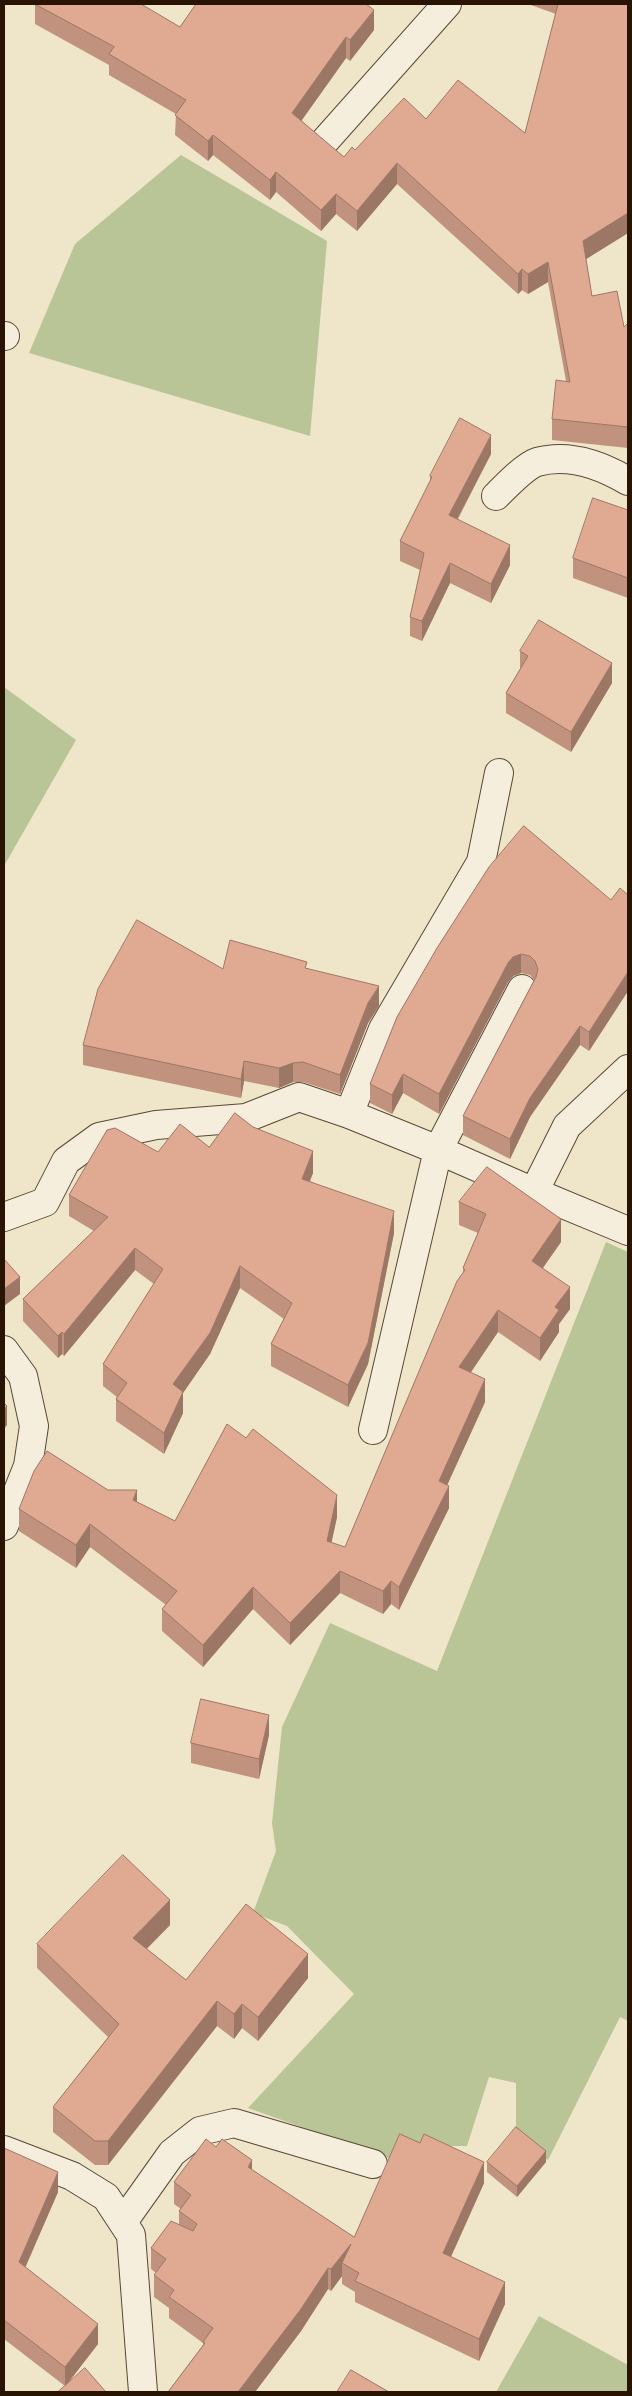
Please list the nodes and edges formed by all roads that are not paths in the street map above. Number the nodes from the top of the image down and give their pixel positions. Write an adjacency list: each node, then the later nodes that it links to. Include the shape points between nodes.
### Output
1 (447, 4): 2 (street)
2 (324, 142)
3 (628, 482): 4 (street, via 608,469 569,458 536,462)
4 (496, 496)
5 (499, 773): 8 (street, via 481,862 383,1029)
6 (522, 989): 9 (street)
7 (628, 1069): 10 (street, via 567,1126)
8 (349, 1114): 9 (street); 11 (street, via 299,1097 246,1118 156,1125 99,1137 66,1161 45,1202)
9 (438, 1150): 10 (street); 14 (street)
10 (534, 1192): 12 (street)
11 (4, 1217)
12 (628, 1231)
13 (4, 1350): 15 (street, via 23,1376 34,1426 28,1466)
14 (373, 1430)
15 (4, 1526)
16 (4, 2150): 18 (street, via 72,2176 106,2197)
17 (373, 2164): 18 (street, via 234,2123 200,2131 172,2153)
18 (122, 2222): 19 (street, via 131,2235)
19 (143, 2392)

